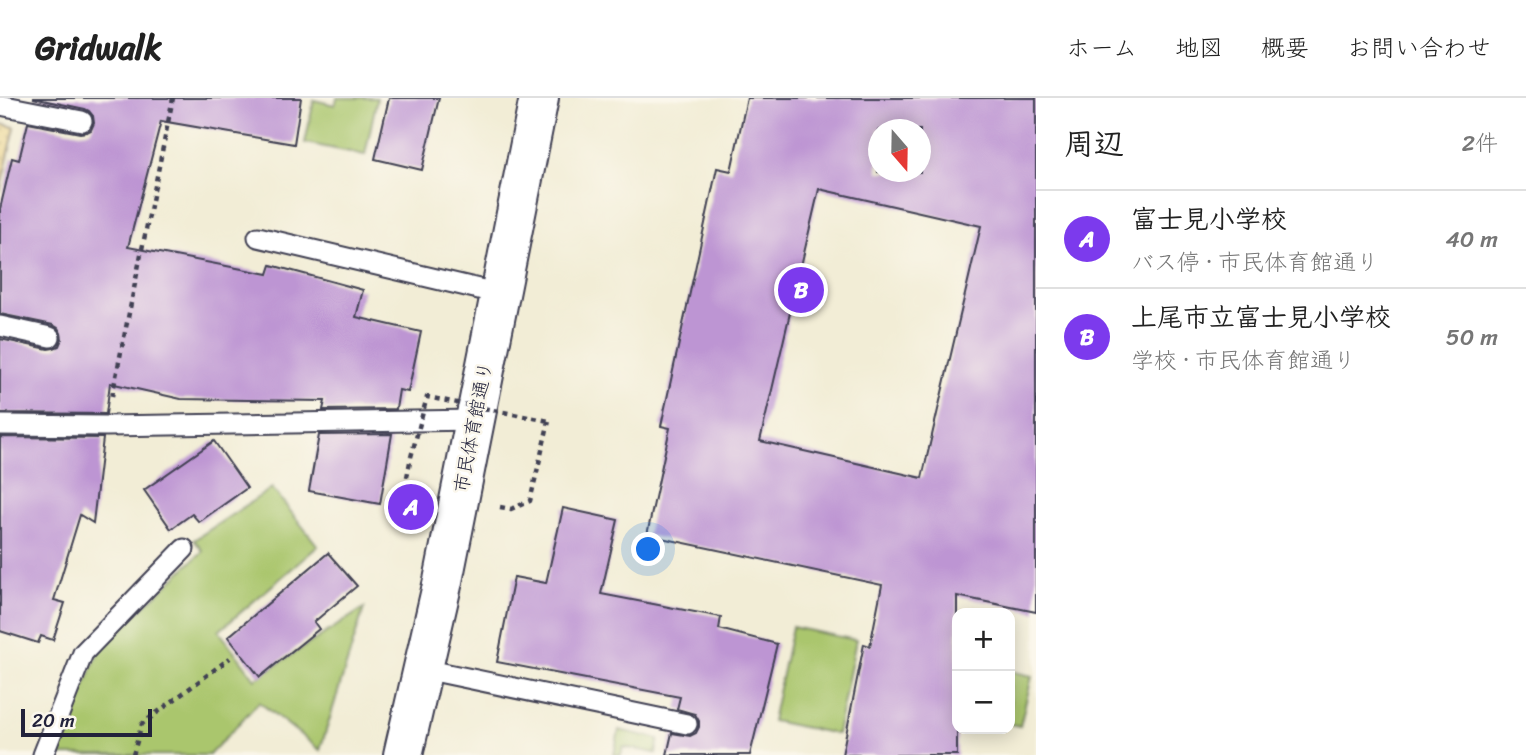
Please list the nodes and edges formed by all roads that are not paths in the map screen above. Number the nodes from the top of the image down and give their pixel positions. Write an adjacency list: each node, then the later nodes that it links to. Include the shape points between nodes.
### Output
1 (539, 98): 5 (street, 市民体育館通り)
2 (0, 104): 3 (lane)
3 (82, 121)
4 (258, 237): 5 (lane)
5 (500, 294): 8 (street, 市民体育館通り)
6 (0, 326): 7 (lane)
7 (50, 337)
8 (475, 420): 9 (lane); 11 (street, 市民体育館通り)
9 (0, 425)
10 (184, 550): 13 (lane, via 83,653)
11 (424, 669): 12 (lane); 14 (street, 市民体育館通り)
12 (687, 724)
13 (43, 755)
14 (403, 755)

